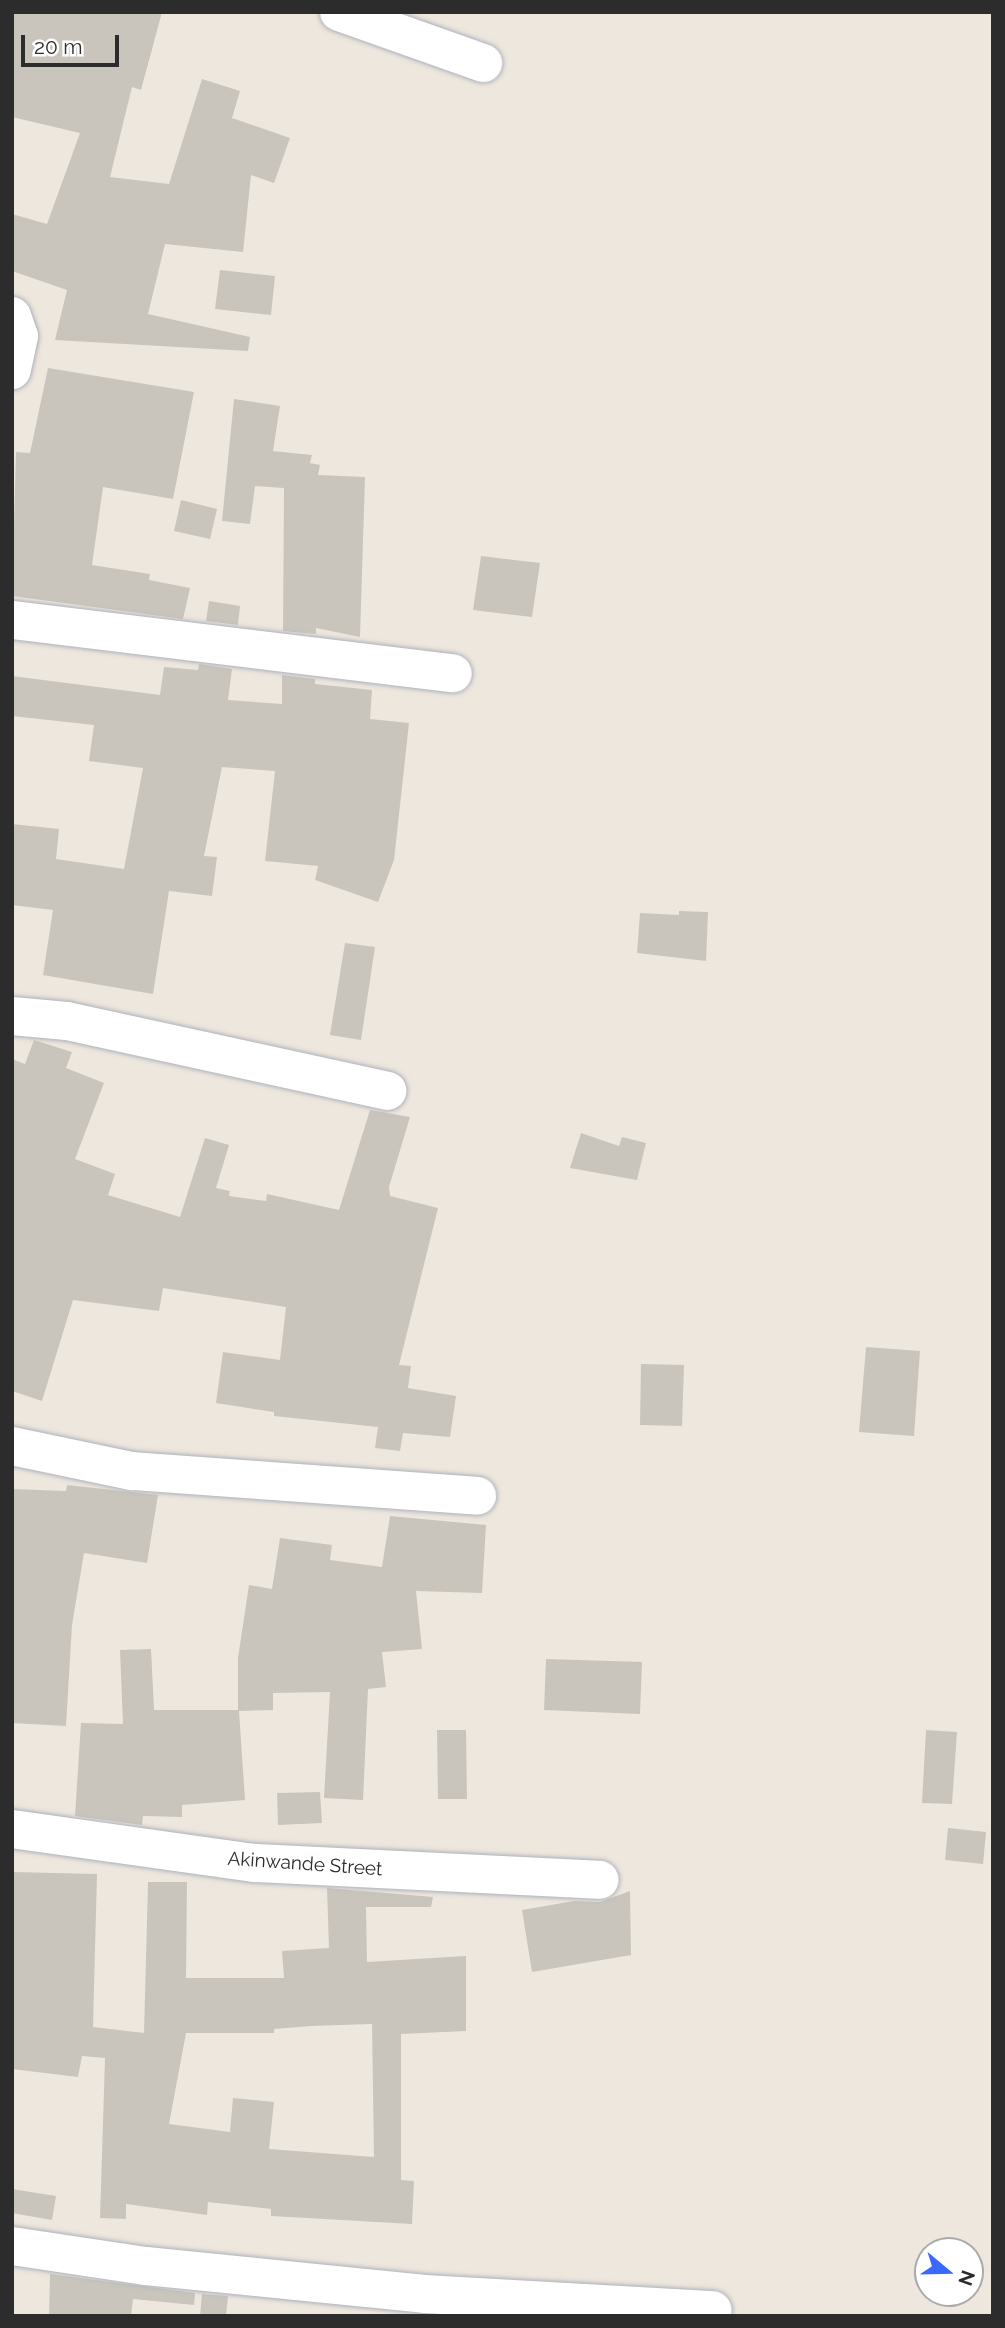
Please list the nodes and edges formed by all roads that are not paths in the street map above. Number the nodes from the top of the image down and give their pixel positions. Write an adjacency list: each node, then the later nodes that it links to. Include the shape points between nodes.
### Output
1 (339, 12): 2 (street)
2 (483, 63)
3 (12, 316): 4 (street, via 19,336)
4 (12, 370)
5 (12, 620): 6 (street)
6 (453, 673)
7 (12, 1016): 8 (street, via 66,1021)
8 (387, 1091)
9 (12, 1447): 10 (street, via 132,1471)
10 (477, 1496)
11 (12, 1829): 12 (street, Akinwande Street, via 255,1863)
12 (600, 1880)
13 (12, 2246): 14 (street, via 146,2266 425,2294)
14 (713, 2310)

